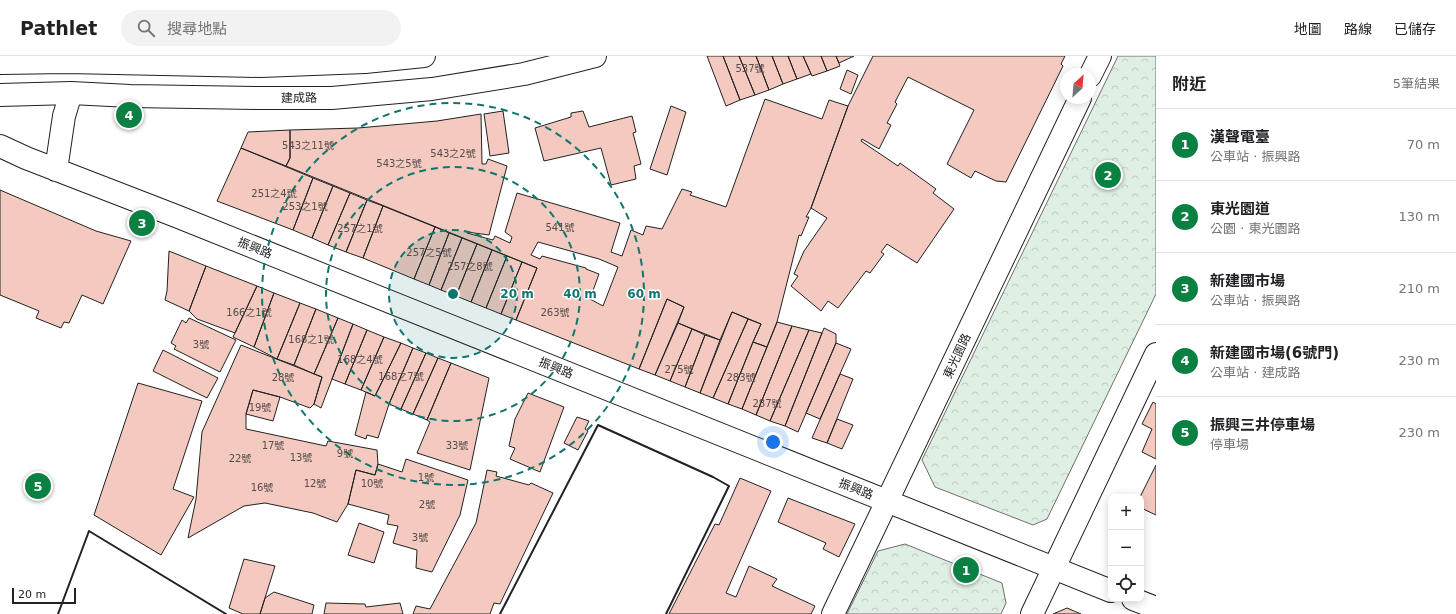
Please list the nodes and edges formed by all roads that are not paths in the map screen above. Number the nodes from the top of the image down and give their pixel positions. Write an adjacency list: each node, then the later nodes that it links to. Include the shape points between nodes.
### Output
1 (424, 56): 4 (main road, via 365,62 261,66)
2 (595, 56): 6 (main road, 建成路, via 524,74 432,89 332,98)
3 (1100, 56): 5 (main road)
4 (0, 63)
5 (1094, 68)
6 (71, 93): 7 (main road, 建成路); 10 (main road, via 64,116)
7 (0, 95)
8 (1077, 104): 12 (main road, 東光園路)
9 (0, 146): 10 (main road, 振興路)
10 (56, 170): 12 (main road, 振興路, via 242,242)
11 (1156, 354): 13 (main road)
12 (888, 502): 13 (main road, 振興路); 17 (main road, 東光園路)
13 (1055, 569): 14 (main road, 振興路); 18 (main road)
14 (1108, 590)
15 (1141, 602): 16 (main road)
16 (1156, 608)
17 (833, 614)
18 (1032, 614)

